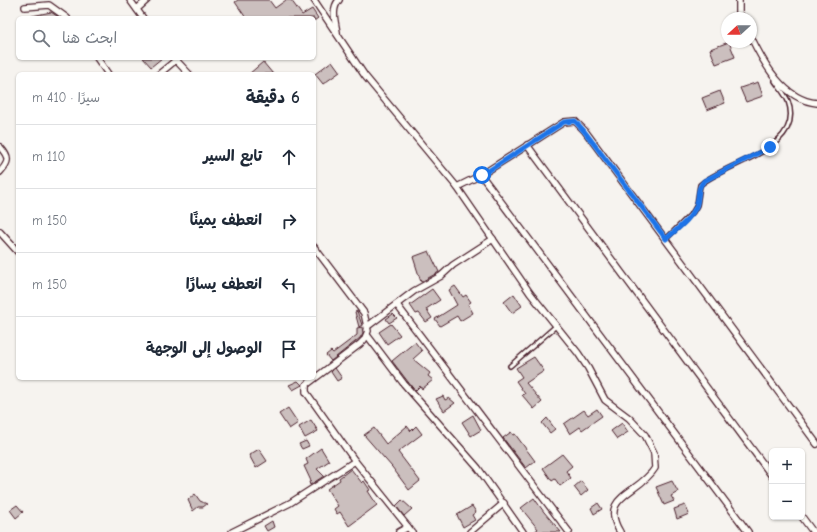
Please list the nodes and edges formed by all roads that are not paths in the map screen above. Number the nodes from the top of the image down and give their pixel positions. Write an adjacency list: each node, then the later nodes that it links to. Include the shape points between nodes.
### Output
1 (130, 0): 7 (street)
2 (147, 0): 7 (street)
3 (314, 0): 11 (street)
4 (339, 0): 11 (street, via 334,11)
5 (739, 0): 8 (street)
6 (25, 7): 9 (street, via 50,5)
7 (136, 9): 10 (street)
8 (739, 12)
9 (64, 16)
10 (141, 16)
11 (337, 34): 25 (street, via 385,101)
12 (756, 48): 16 (street)
13 (98, 60): 17 (street)
14 (174, 60): 18 (street)
15 (176, 60): 19 (street)
16 (764, 64): 20 (street, via 799,98); 28 (lane, via 788,101 791,114 788,127 770,147 700,185 697,205 693,212)
17 (107, 72)
18 (161, 72)
19 (187, 72)
20 (817, 103)
21 (527, 145): 24 (street); 28 (street, via 564,122 575,121); 40 (street)
22 (0, 147): 23 (street, via 8,161)
23 (0, 172)
24 (482, 175): 25 (street); 51 (street)
25 (457, 187): 27 (street)
26 (0, 232): 29 (street)
27 (493, 239): 31 (street); 33 (street)
28 (666, 239): 38 (street)
29 (16, 250)
30 (316, 250): 32 (street, via 364,313)
31 (397, 305): 32 (street); 49 (street)
32 (368, 326): 34 (street)
33 (556, 326): 35 (lane); 50 (street, via 588,368 605,400 629,418 644,435 654,453 655,468 613,508 612,518)
34 (367, 336): 36 (street); 41 (street, via 404,384 478,468)
35 (510, 366)
36 (316, 377)
37 (312, 380): 39 (street, via 304,388 307,395)
38 (817, 444)
39 (355, 461): 43 (street); 44 (street, via 290,503)
40 (769, 472)
41 (504, 503): 47 (street); 48 (street)
42 (804, 520): 52 (street)
43 (408, 527): 45 (street); 46 (street)
44 (232, 532)
45 (399, 532)
46 (412, 532)
47 (470, 532)
48 (523, 532)
49 (569, 532)
50 (620, 532)
51 (748, 532)
52 (813, 532)

